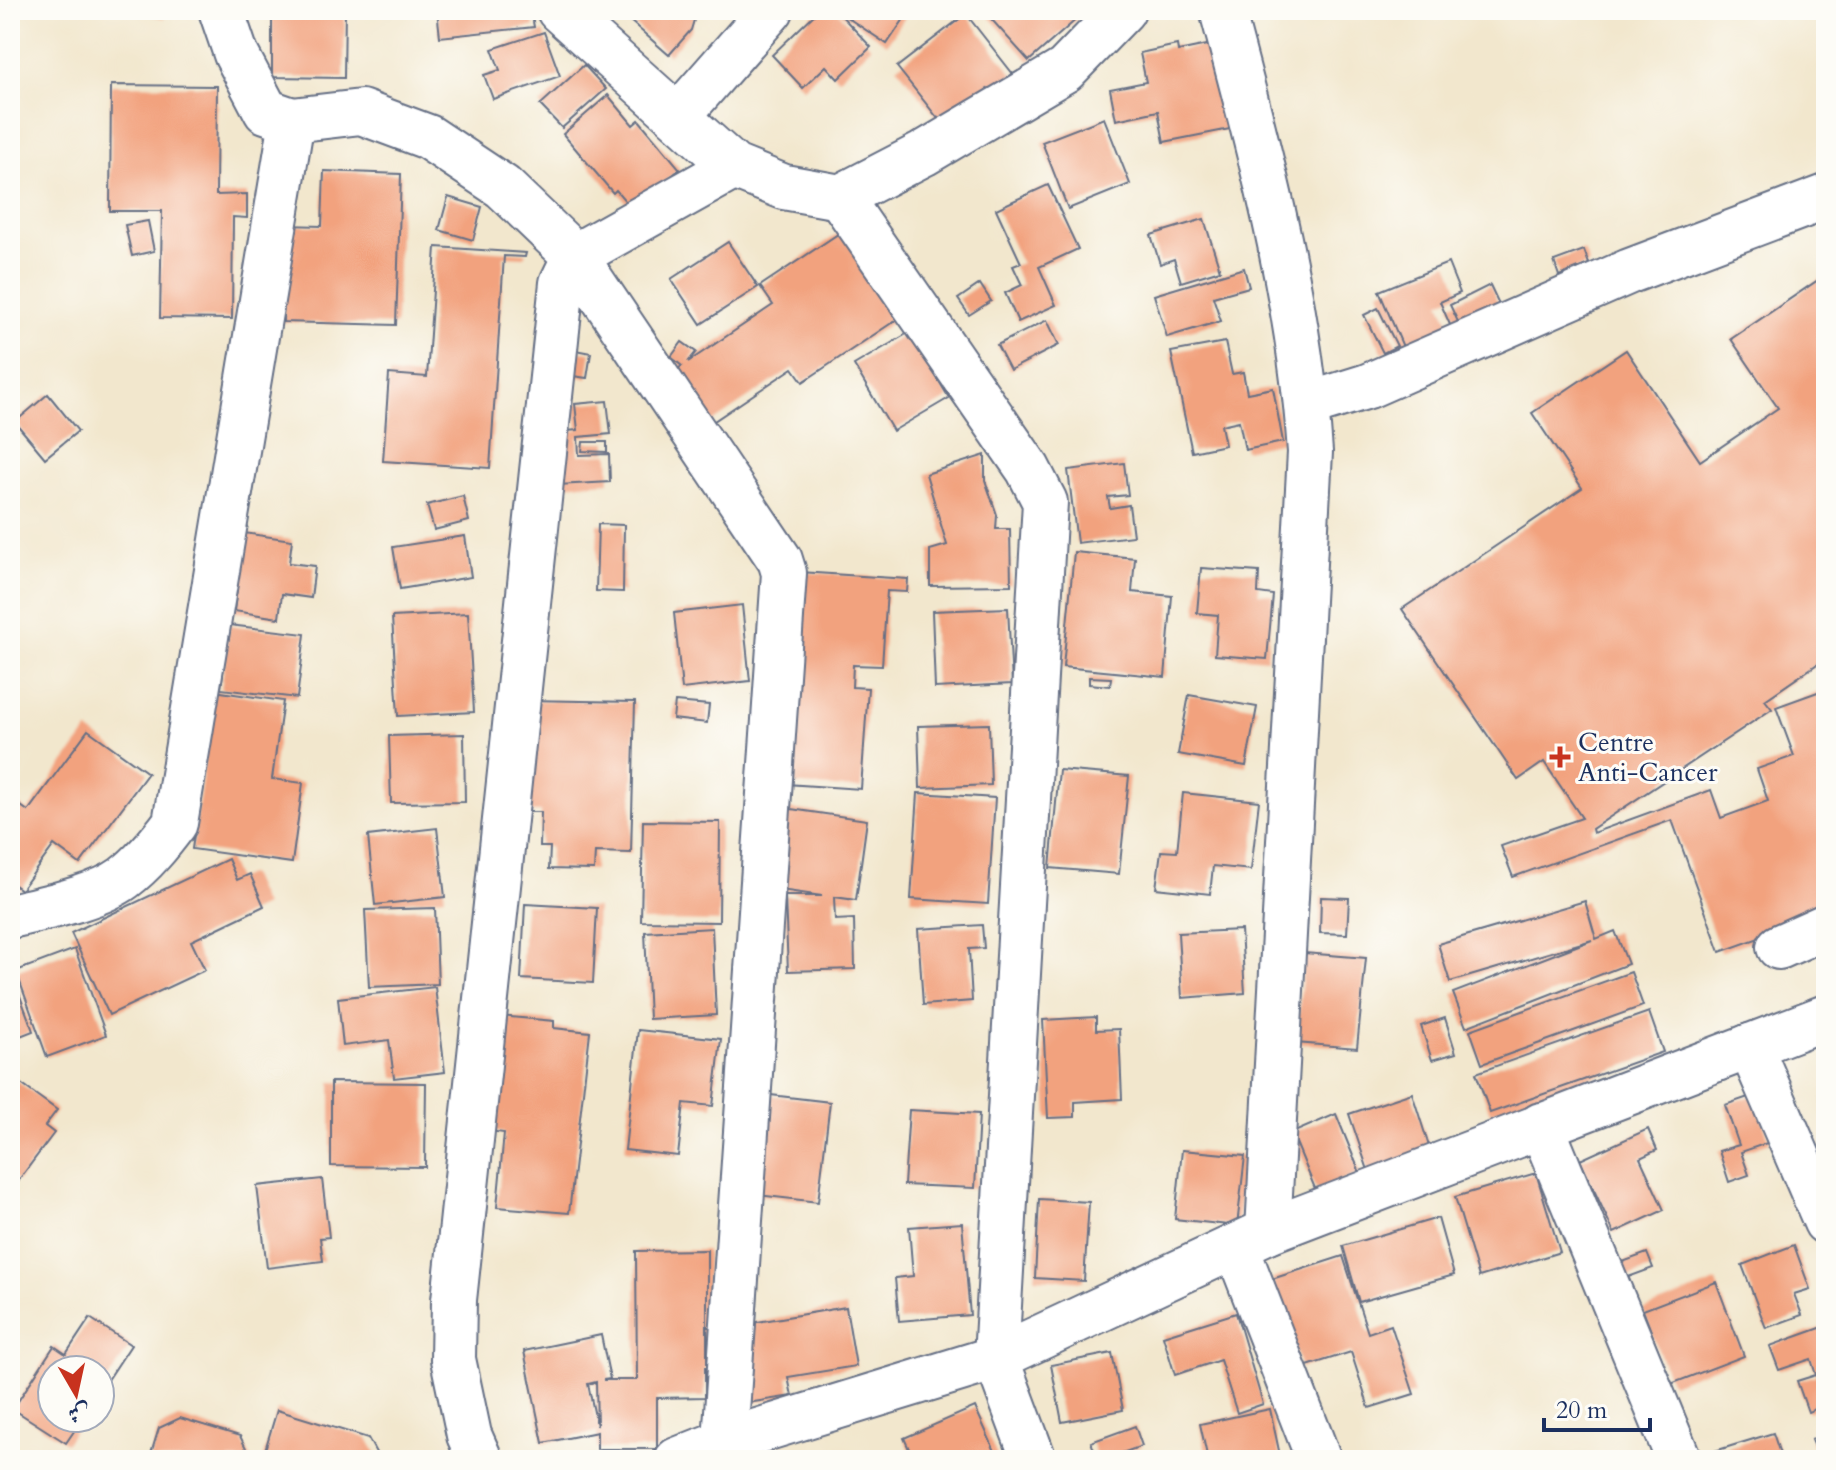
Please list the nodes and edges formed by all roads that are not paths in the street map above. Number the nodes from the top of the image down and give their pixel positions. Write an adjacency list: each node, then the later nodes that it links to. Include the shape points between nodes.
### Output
1 (221, 10): 7 (street, via 236,54 266,111)
2 (559, 10): 6 (street)
3 (771, 10): 6 (street)
4 (1123, 10): 9 (street, via 1065,70)
5 (1222, 10): 12 (street, via 1277,230)
6 (679, 115): 8 (street)
7 (292, 120): 11 (street, via 361,112 428,137 503,187); 13 (street, via 175,823 122,880)
8 (734, 167): 9 (street, via 784,187); 11 (street)
9 (840, 197): 21 (street, via 1028,469 1045,502)
10 (1826, 197): 12 (street, via 1630,271 1368,386)
11 (575, 256): 22 (street, via 784,573); 23 (street, via 562,283 454,1300 453,1359 469,1435)
12 (1307, 405): 20 (street, via 1308,510)
13 (10, 916)
14 (1826, 926): 15 (street)
15 (1779, 947)
16 (1826, 1017): 17 (street)
17 (1750, 1046): 18 (street); 19 (street)
18 (1541, 1125): 20 (street); 27 (street)
19 (1826, 1222)
20 (1252, 1238): 21 (street); 26 (street)
21 (996, 1358): 22 (street); 25 (street)
22 (729, 1450): 24 (street)
23 (480, 1460)
24 (677, 1460)
25 (1034, 1460)
26 (1319, 1460)
27 (1679, 1460)

